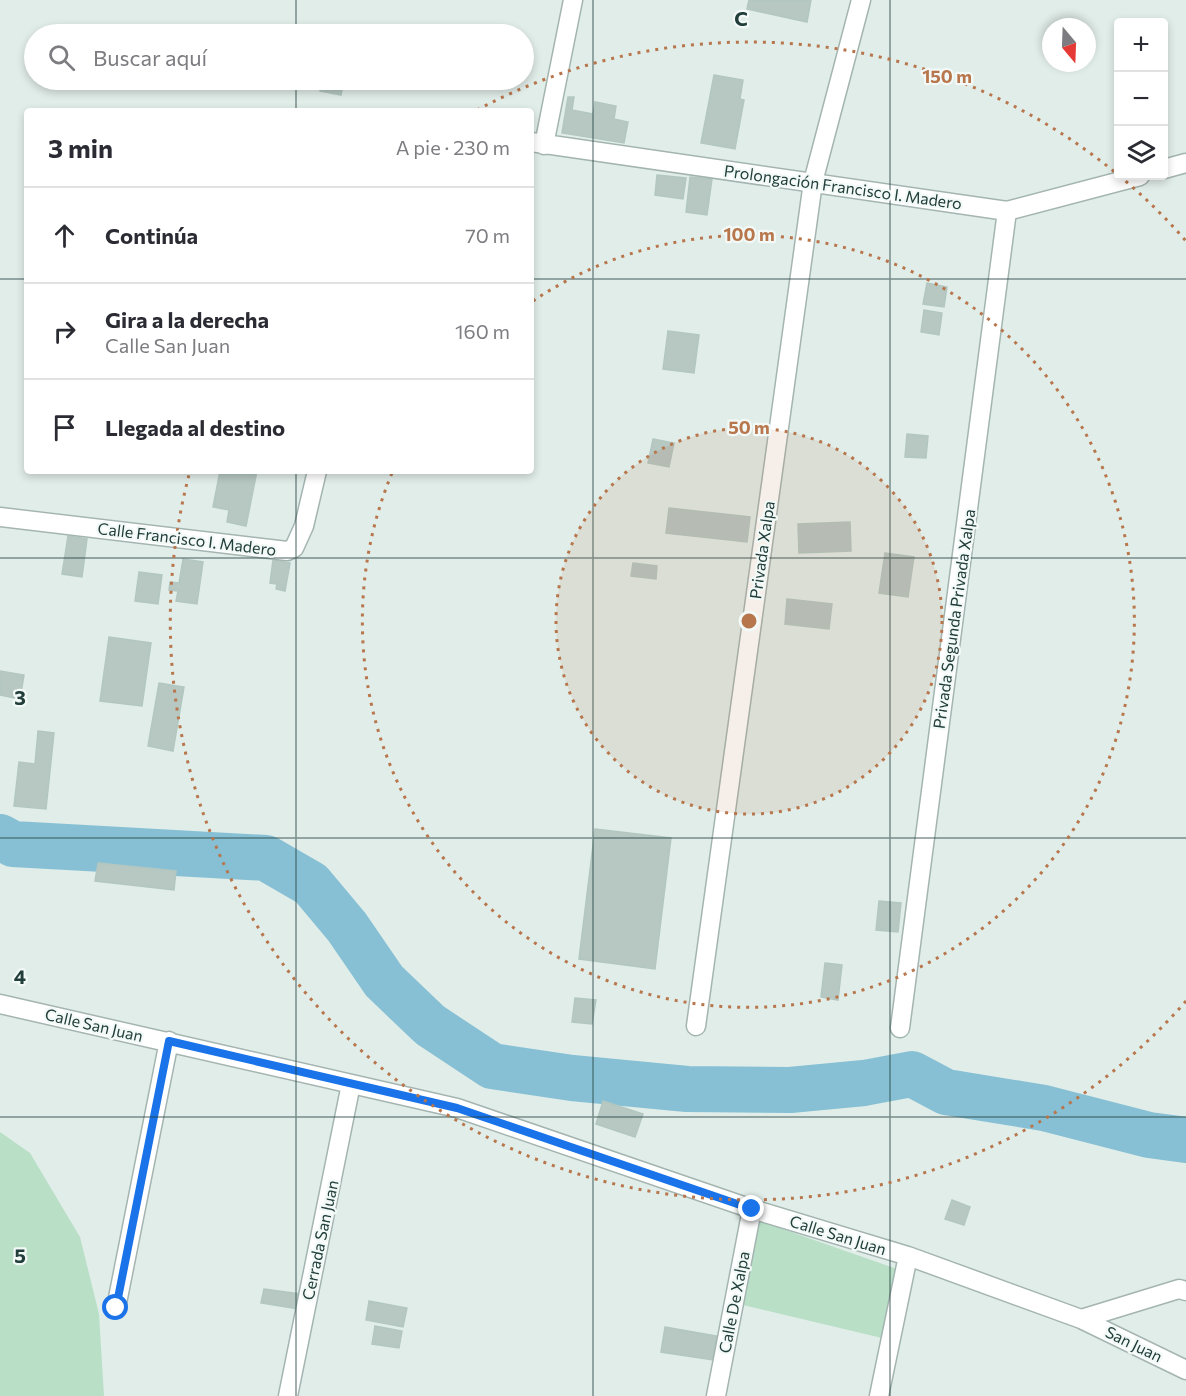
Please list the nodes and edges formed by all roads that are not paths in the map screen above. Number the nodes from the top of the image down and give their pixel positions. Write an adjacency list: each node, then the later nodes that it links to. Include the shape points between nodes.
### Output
1 (573, 0): 3 (street)
2 (861, 0): 7 (street, Privada Xalpa)
3 (537, 143): 7 (street, Prolongación Francisco I. Madero)
4 (1186, 163): 5 (street)
5 (1168, 168)
6 (1125, 180): 8 (street, Prolongación Francisco I. Madero)
7 (813, 182): 8 (street, Prolongación Francisco I. Madero); 12 (street, Privada Xalpa)
8 (1007, 211): 13 (street, Privada Segunda Privada Xalpa)
9 (316, 474): 10 (street, Calle Francisco I. Madero, via 304,526 294,548 287,551)
10 (0, 517)
11 (0, 1004): 14 (street, Calle San Juan)
12 (696, 1026)
13 (900, 1028)
14 (169, 1041): 15 (street, Calle San Juan); 19 (street)
15 (351, 1084): 16 (street, Calle San Juan, via 457,1108); 22 (street, Cerrada San Juan)
16 (752, 1209): 17 (street, Calle San Juan); 23 (street, Calle De Xalpa)
17 (908, 1256): 20 (street, Calle San Juan); 24 (street)
18 (1184, 1288): 20 (street)
19 (116, 1308)
20 (1081, 1319): 21 (street, San Juan)
21 (1186, 1370)
22 (288, 1396)
23 (716, 1396)
24 (879, 1396)

